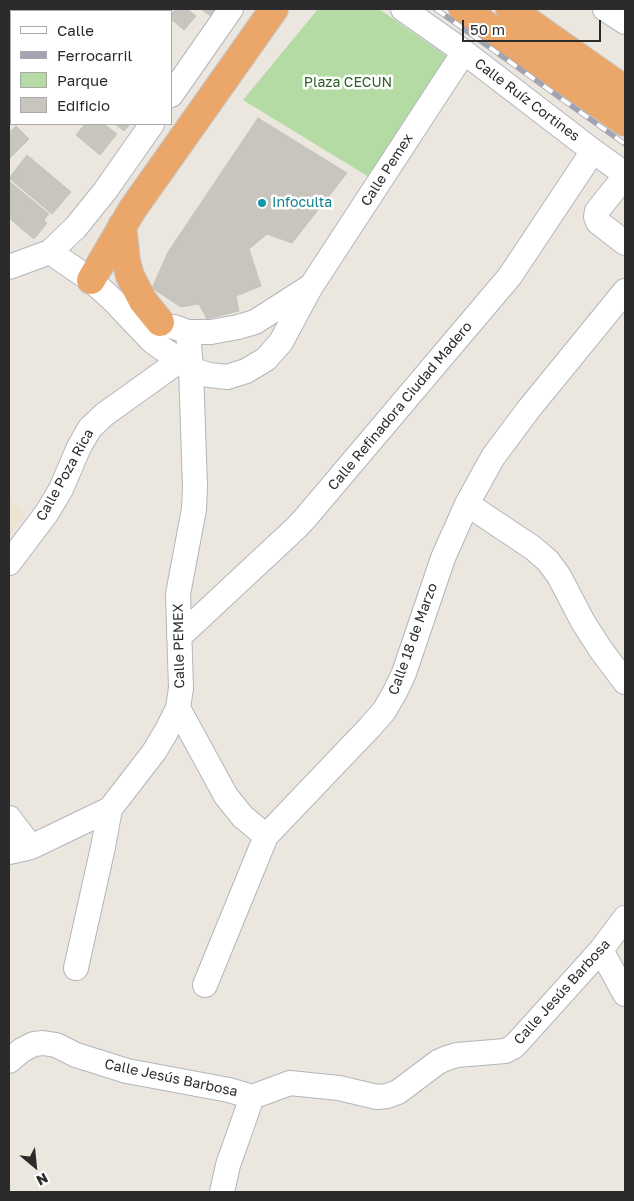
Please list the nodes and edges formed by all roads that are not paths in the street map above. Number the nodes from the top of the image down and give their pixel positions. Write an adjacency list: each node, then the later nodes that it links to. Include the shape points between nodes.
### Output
1 (231, 9): 10 (street)
2 (273, 9): 15 (highway)
3 (403, 9): 8 (street, Calle Ruíz Cortines)
4 (463, 9): 11 (highway)
5 (510, 9): 9 (highway)
6 (605, 9): 7 (street)
7 (625, 22)
8 (464, 52): 13 (street, Calle Ruíz Cortines); 20 (street, Calle Pemex)
9 (625, 90)
10 (172, 94)
11 (625, 122)
12 (151, 125): 17 (street, via 105,191 76,227)
13 (594, 151): 14 (street, Calle Ruíz Cortines); 30 (street, Calle Refinadora Ciudad Madero, via 510,276 307,516)
14 (625, 175): 16 (street, via 597,211 596,217)
15 (127, 218): 19 (highway); 23 (highway, via 126,261 130,276 143,301)
16 (625, 243)
17 (50, 252): 18 (street); 19 (street)
18 (9, 267)
19 (91, 280): 22 (street)
20 (310, 288): 24 (street); 26 (street, Calle Pemex, via 281,342)
21 (625, 291): 28 (street, Calle 18 de Marzo, via 528,410 493,458)
22 (115, 302): 23 (street); 27 (street, via 152,341)
23 (160, 322): 25 (street)
24 (255, 322): 25 (street, via 211,332); 26 (street)
25 (188, 332): 27 (street, Calle PEMEX)
26 (266, 359): 27 (street, Calle Pemex, via 246,371 227,377 209,375)
27 (185, 365): 29 (street, Calle Poza Rica, via 105,414 90,428 54,501); 30 (street, Calle PEMEX, via 195,487 178,594)
28 (467, 504): 31 (street, via 548,561 583,622); 35 (street, Calle 18 de Marzo, via 443,558 395,692 370,727)
29 (9, 563)
30 (179, 637): 32 (street, Calle PEMEX)
31 (625, 682)
32 (178, 708): 33 (street, Calle PEMEX, via 154,752); 35 (street, via 226,796 243,817)
33 (110, 809): 36 (street); 39 (street, Calle PEMEX)
34 (9, 818): 36 (street)
35 (266, 836): 40 (street, Calle 18 de Marzo)
36 (20, 850)
37 (625, 918): 38 (street, Calle Jesús Barbosa)
38 (602, 950): 41 (street); 43 (street, Calle Jesús Barbosa, via 519,1041 504,1051 447,1058 398,1092 387,1096 290,1084)
39 (76, 968)
40 (205, 985)
41 (625, 994)
42 (9, 1061): 43 (street, Calle Jesús Barbosa, via 34,1044 56,1045 76,1055 127,1071)
43 (252, 1097): 44 (street)
44 (222, 1192)

